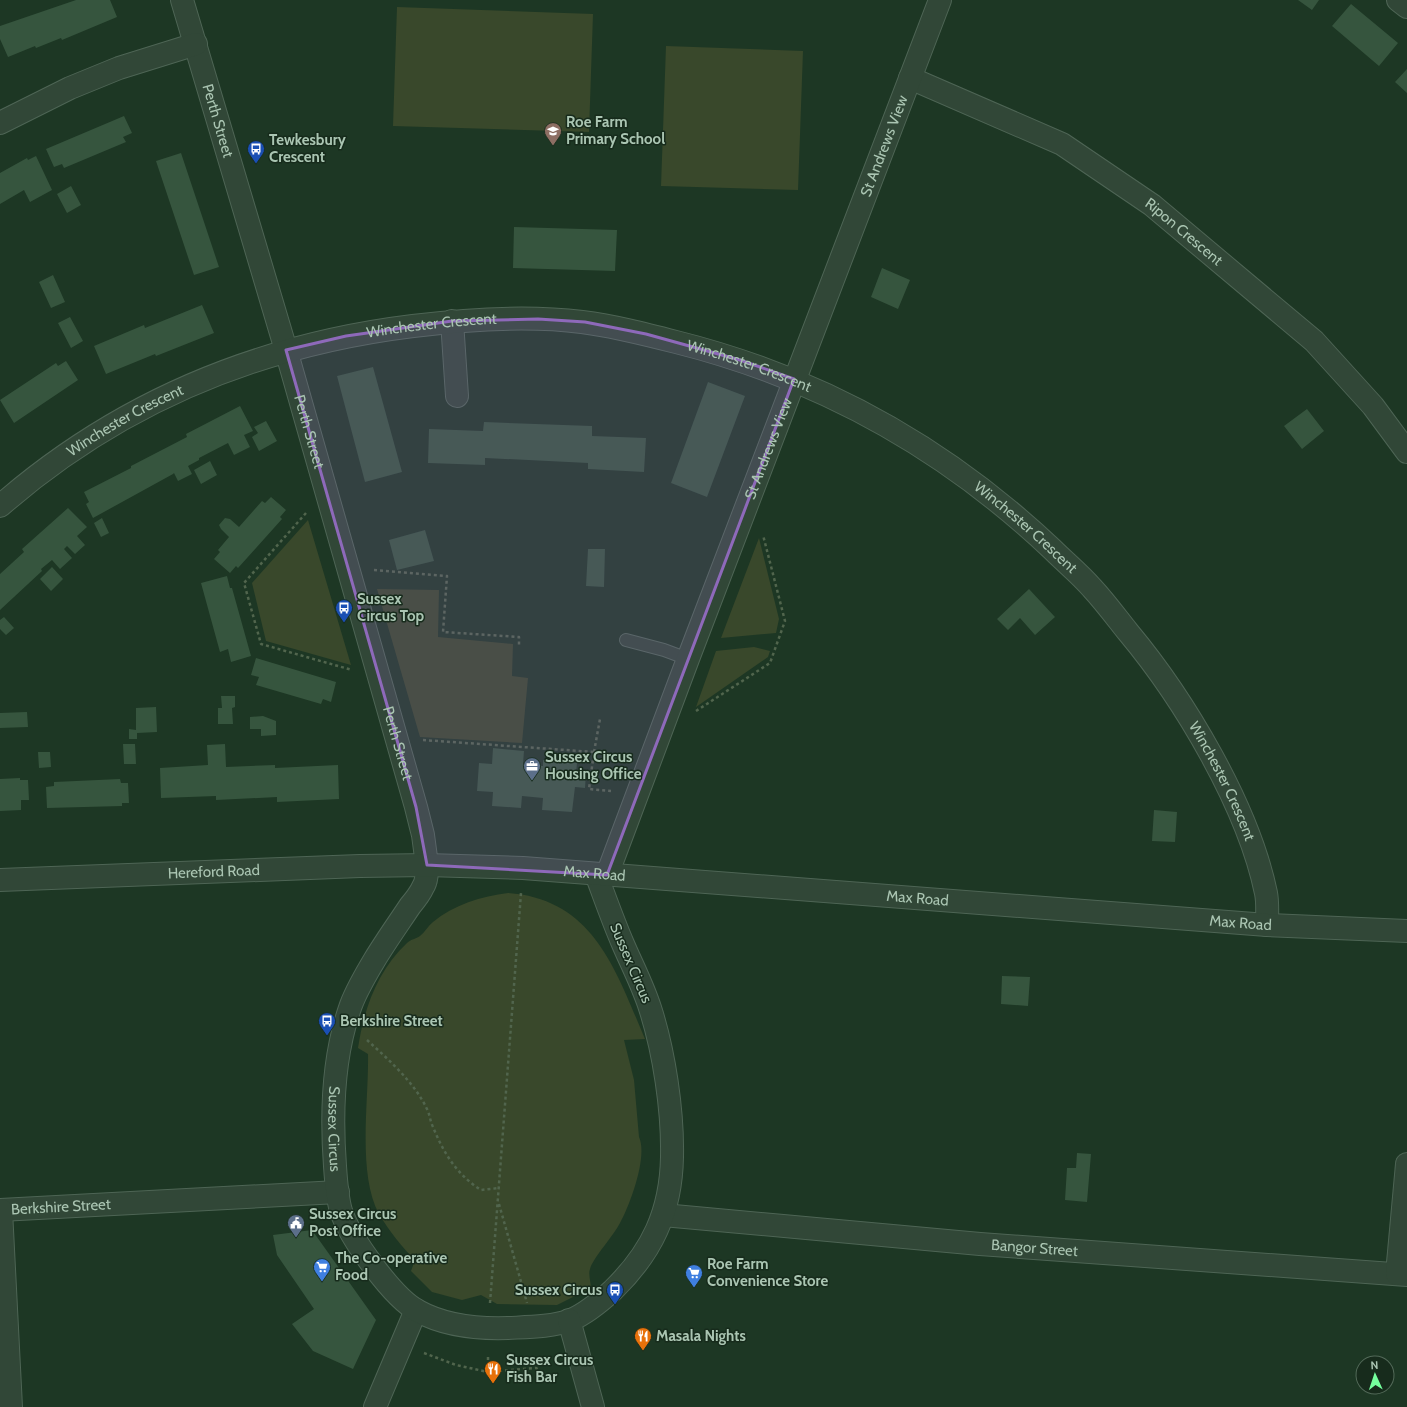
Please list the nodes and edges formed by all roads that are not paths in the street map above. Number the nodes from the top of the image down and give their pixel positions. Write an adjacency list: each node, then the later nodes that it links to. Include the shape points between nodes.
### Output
1 (182, 0): 5 (street, Perth Street)
2 (940, 0): 6 (street, St Andrews View)
3 (1398, 0): 4 (street)
4 (1407, 7)
5 (196, 44): 7 (street, via 119,68); 9 (street, Perth Street)
6 (910, 78): 10 (street, St Andrews View); 12 (street, Ripon Crescent, via 1062,144 1152,205 1314,341 1373,406)
7 (0, 122)
8 (452, 321): 9 (street, Winchester Crescent, via 346,336); 10 (street, Winchester Crescent, via 538,319 585,322 646,334); 11 (street)
9 (286, 350): 13 (street, Winchester Crescent, via 195,384 114,425 49,465); 16 (street, Perth Street, via 423,835)
10 (794, 379): 15 (street, St Andrews View); 19 (street, Winchester Crescent, via 862,412 943,460 1021,520 1090,586 1156,666 1216,764 1248,834 1267,896)
11 (456, 396)
12 (1407, 452)
13 (0, 506)
14 (626, 640): 15 (lane)
15 (688, 659): 17 (street, St Andrews View, via 637,793)
16 (427, 865): 17 (street, Max Road, via 523,868); 18 (street, Hereford Road); 22 (street, Sussex Circus, via 424,886 373,961 352,1003 343,1032 333,1115)
17 (601, 875): 19 (street, Max Road); 24 (street, Sussex Circus, via 607,905 649,1005 665,1074 671,1139 669,1185)
18 (0, 880)
19 (1267, 925): 20 (street, Max Road)
20 (1407, 931)
21 (1407, 1164): 25 (street)
22 (338, 1192): 23 (street, Berkshire Street); 26 (street, Sussex Circus, via 341,1209 354,1238 399,1295)
23 (0, 1210): 28 (street)
24 (663, 1215): 25 (street, Bangor Street, via 980,1244); 27 (street, Sussex Circus, via 636,1266 590,1309)
25 (1402, 1274)
26 (416, 1310): 27 (street, Sussex Circus, via 459,1325 489,1328 533,1326); 29 (street)
27 (569, 1320): 30 (street)
28 (11, 1407)
29 (375, 1407)
30 (593, 1407)

